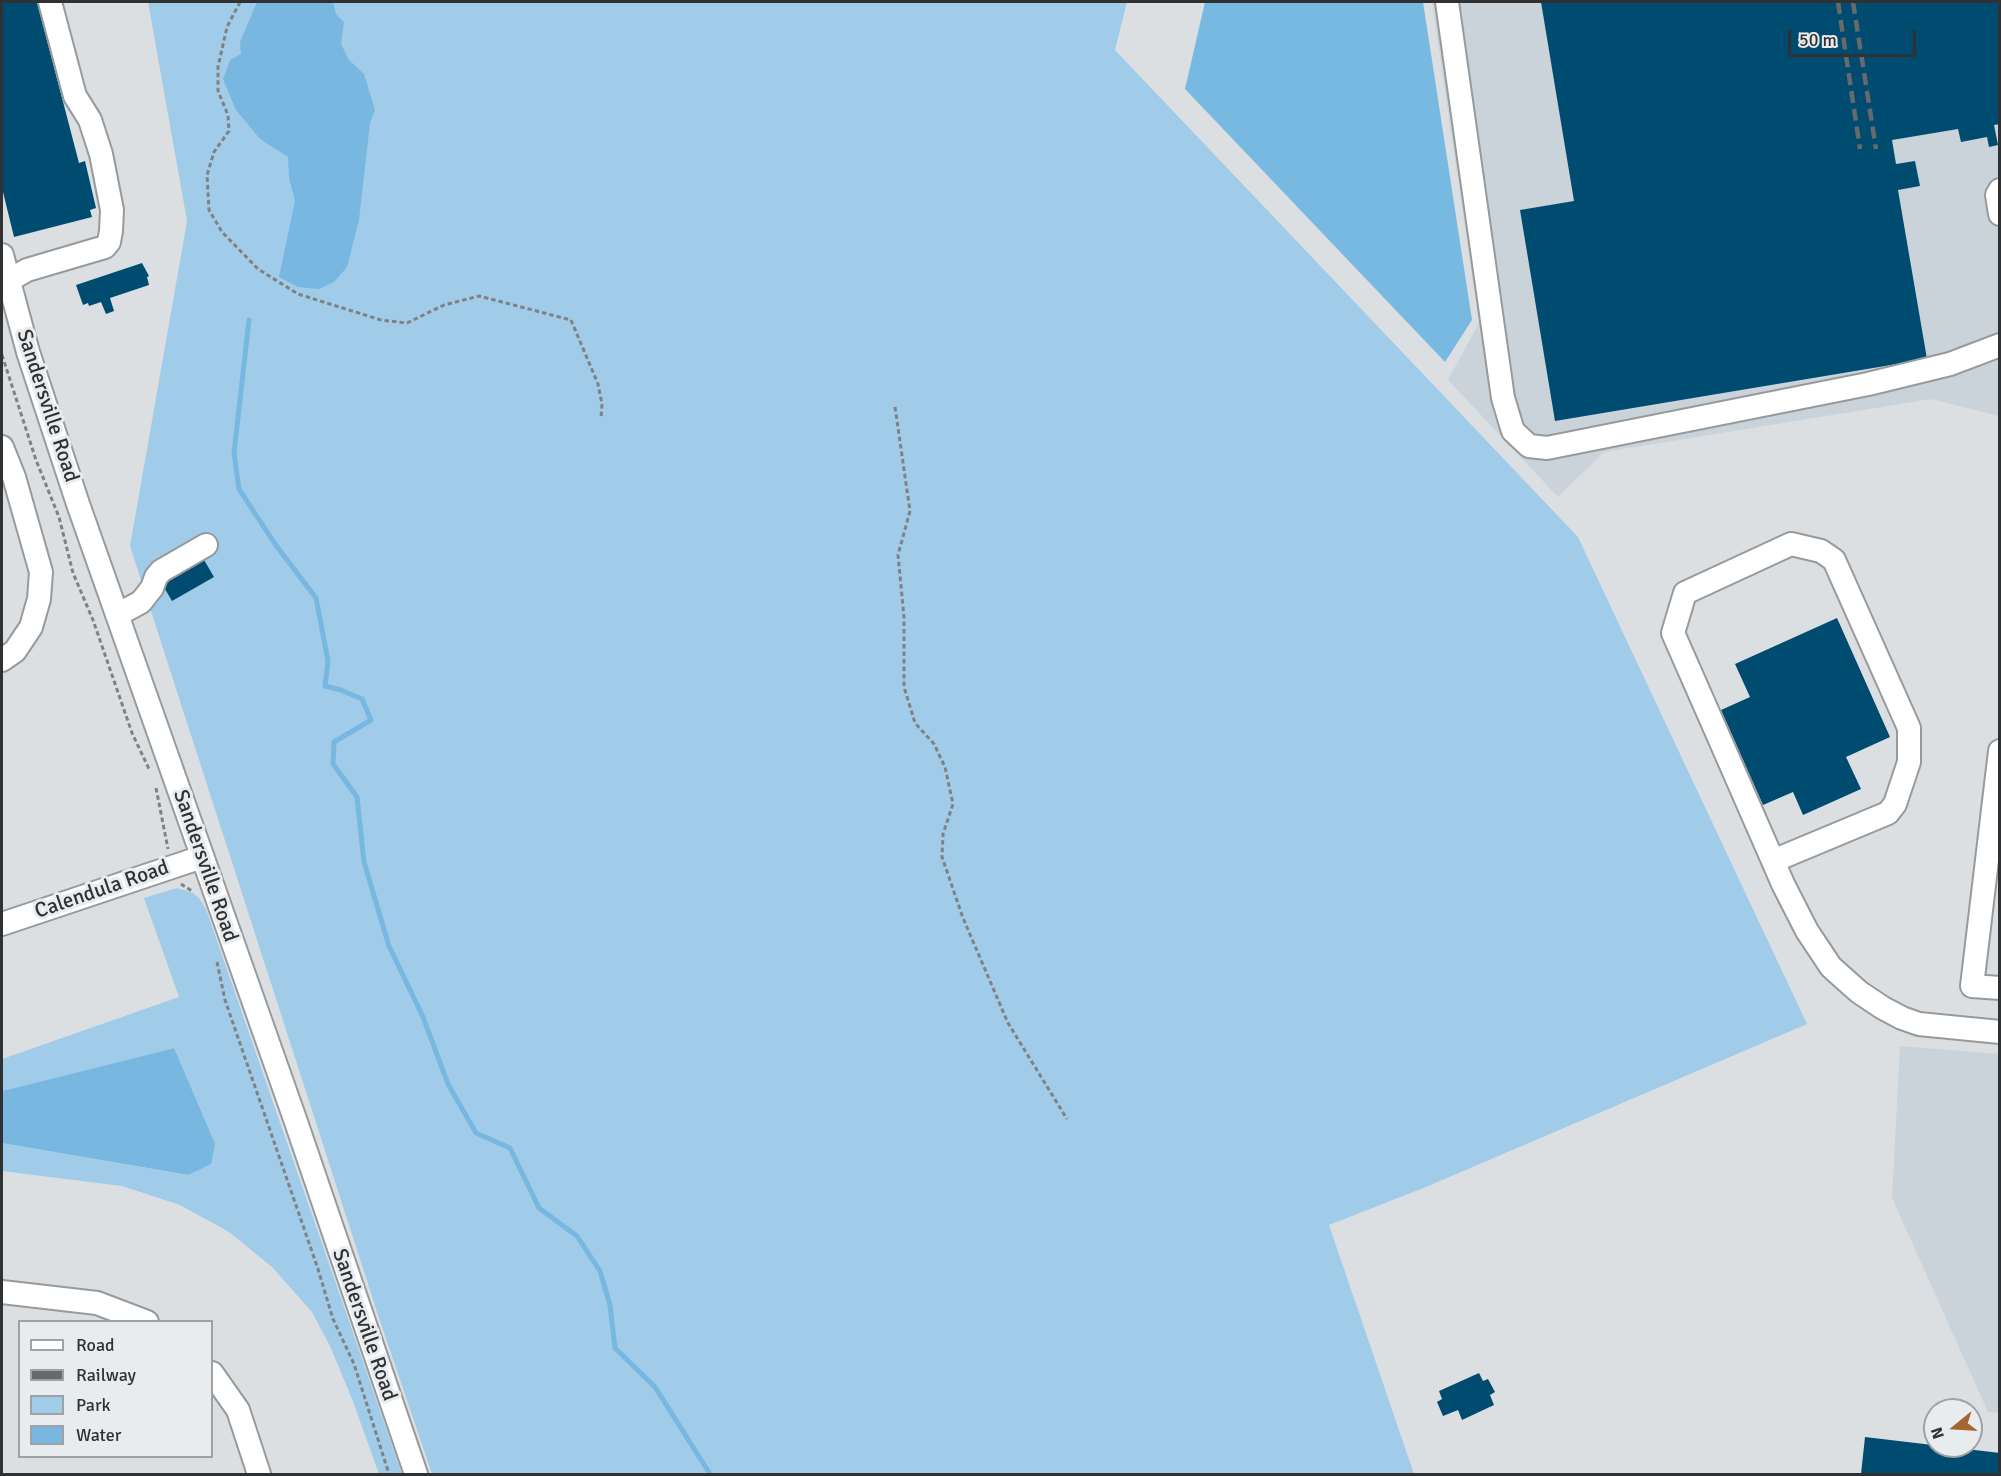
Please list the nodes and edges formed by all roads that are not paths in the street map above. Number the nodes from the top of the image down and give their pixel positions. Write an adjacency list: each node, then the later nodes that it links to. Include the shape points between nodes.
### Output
1 (50, 2): 6 (street, via 75,96 90,120 101,154 112,210 111,231 105,247 27,270)
2 (1447, 2): 7 (street, via 1503,398 1513,431 1529,446 1547,448 1868,384 1950,364)
3 (2000, 190): 4 (street)
4 (2000, 214)
5 (2, 255): 6 (street, Sandersville Road)
6 (8, 280): 10 (street, Sandersville Road)
7 (2000, 345)
8 (2, 447): 11 (street, via 41,572 31,627 15,651)
9 (206, 545): 10 (street, via 161,571 141,602)
10 (117, 615): 13 (street, Sandersville Road)
11 (2, 660)
12 (2000, 751): 16 (street, via 1972,986)
13 (202, 857): 15 (street, Calendula Road); 22 (street, Sandersville Road)
14 (1773, 861): 14 (street, via 1673,633 1684,593 1791,544 1821,551 1834,560 1909,728 1909,762 1895,804 1888,813); 17 (street, via 1807,932 1831,967 1859,992 1919,1024)
15 (2, 924)
16 (2000, 988)
17 (2000, 1032)
18 (2, 1292): 19 (street, via 98,1303)
19 (142, 1320)
20 (213, 1374): 21 (street, via 238,1410)
21 (259, 1474)
22 (416, 1474)

